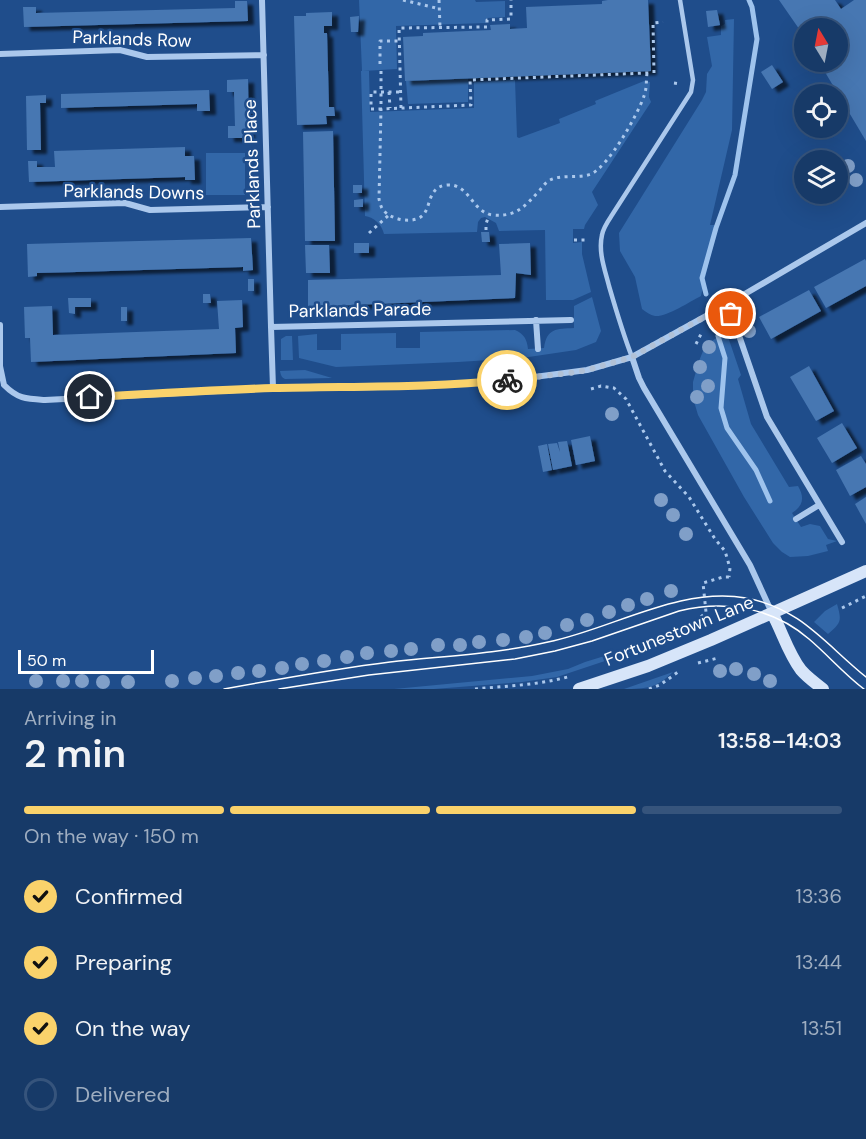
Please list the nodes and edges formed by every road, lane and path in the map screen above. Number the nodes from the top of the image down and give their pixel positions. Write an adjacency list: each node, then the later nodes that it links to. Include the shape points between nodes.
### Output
1 (262, 0): 11 (street, Parklands Place)
2 (403, 0): 6 (path)
3 (440, 0): 6 (path)
4 (511, 0): 8 (path, via 511,19 487,20 488,27)
5 (680, 0): 36 (lane, via 693,80 691,92 601,236 604,269)
6 (440, 9): 8 (path)
7 (663, 22): 14 (path, via 653,22)
8 (440, 27): 9 (path, via 399,28)
9 (399, 40): 12 (path, via 380,41); 17 (path)
10 (0, 54): 11 (street, Parklands Row, via 120,51 147,57)
11 (264, 55): 22 (street, Parklands Place)
12 (380, 64)
13 (381, 71): 15 (path)
14 (650, 73): 19 (path, via 470,80 471,105); 24 (path, via 627,130 600,169 588,175 551,179 516,212)
15 (381, 92): 16 (path); 20 (path); 20 (path, via 371,92 371,109)
16 (390, 92): 17 (path); 18 (path)
17 (400, 92): 19 (path)
18 (390, 108): 19 (path); 20 (path)
19 (401, 108)
20 (381, 109): 23 (path, via 379,199)
21 (0, 207): 22 (street, Parklands Downs, via 125,203 150,210)
22 (268, 207): 34 (street, Parklands Place)
23 (389, 215): 24 (path, via 419,218 436,188 443,185 462,189); 27 (path)
24 (489, 215): 26 (path)
25 (866, 223): 30 (street)
26 (486, 230)
27 (369, 233)
28 (574, 240): 29 (path)
29 (588, 240)
30 (726, 305): 36 (street); 40 (street, via 734,318 767,417)
31 (536, 320): 32 (street, Parklands Parade); 34 (street, Parklands Parade); 35 (street)
32 (571, 320)
33 (0, 325): 37 (street)
34 (272, 327): 38 (street, Parklands Parade)
35 (538, 349)
36 (632, 357): 38 (street, via 587,370 504,381); 46 (street, via 644,388 750,565)
37 (2, 386): 38 (street, via 13,395 45,400)
38 (273, 388)
39 (591, 389): 47 (path, via 614,388 626,399 664,471 689,497 725,551 730,577 703,584 706,612)
40 (819, 505): 41 (street); 42 (street)
41 (796, 519)
42 (842, 542)
43 (866, 571): 46 (street)
44 (866, 596): 45 (path)
45 (842, 608)
46 (772, 612): 53 (street, Fortunestown Lane, via 648,666); 55 (street, Fortunestown Lane, via 794,660)
47 (701, 617)
48 (718, 658): 49 (path)
49 (696, 664)
50 (686, 668): 54 (path)
51 (578, 674): 52 (path, via 532,684)
52 (475, 689)
53 (579, 689)
54 (649, 689)
55 (823, 689)

